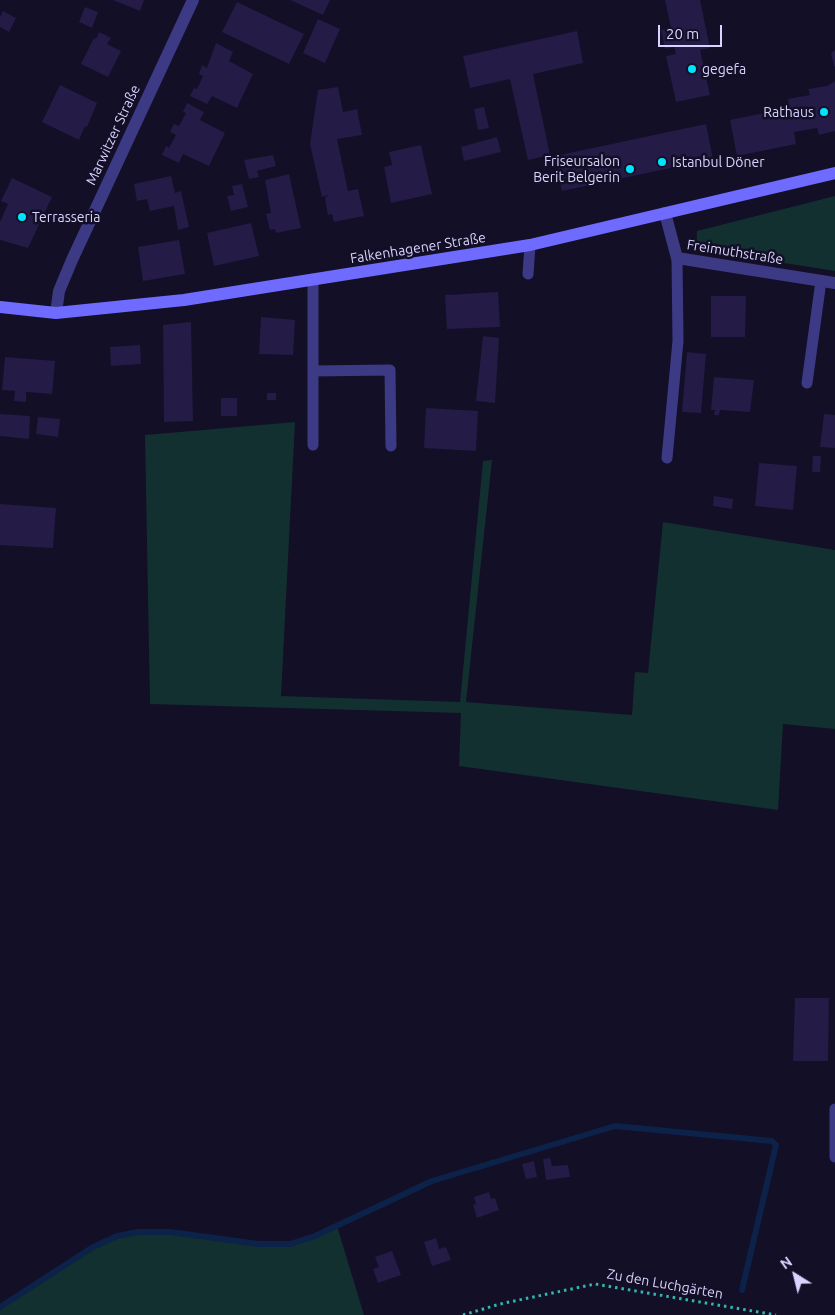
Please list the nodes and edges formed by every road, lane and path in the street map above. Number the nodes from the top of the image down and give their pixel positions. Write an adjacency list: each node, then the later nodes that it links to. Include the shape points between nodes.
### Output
1 (193, 0): 11 (street, Marwitzer Straße, via 72,260 59,291)
2 (835, 173): 3 (main road, Falkenhagener Straße)
3 (665, 213): 4 (main road, Falkenhagener Straße); 5 (street, Freimuthstraße)
4 (530, 245): 6 (lane); 7 (main road, Falkenhagener Straße)
5 (677, 258): 8 (street, Freimuthstraße); 16 (lane, via 678,341)
6 (528, 274)
7 (313, 279): 11 (main road, Falkenhagener Straße, via 184,300); 12 (lane)
8 (821, 281): 9 (street, Freimuthstraße); 13 (lane)
9 (835, 283)
10 (0, 307): 11 (main road, Falkenhagener Straße)
11 (56, 313)
12 (313, 371): 14 (lane); 15 (lane, via 390,370)
13 (807, 383)
14 (313, 446)
15 (391, 446)
16 (667, 458)
17 (835, 1109): 18 (lane)
18 (835, 1157)
19 (463, 1315): 20 (path, Zu den Luchgärten, via 595,1284)
20 (776, 1315)

